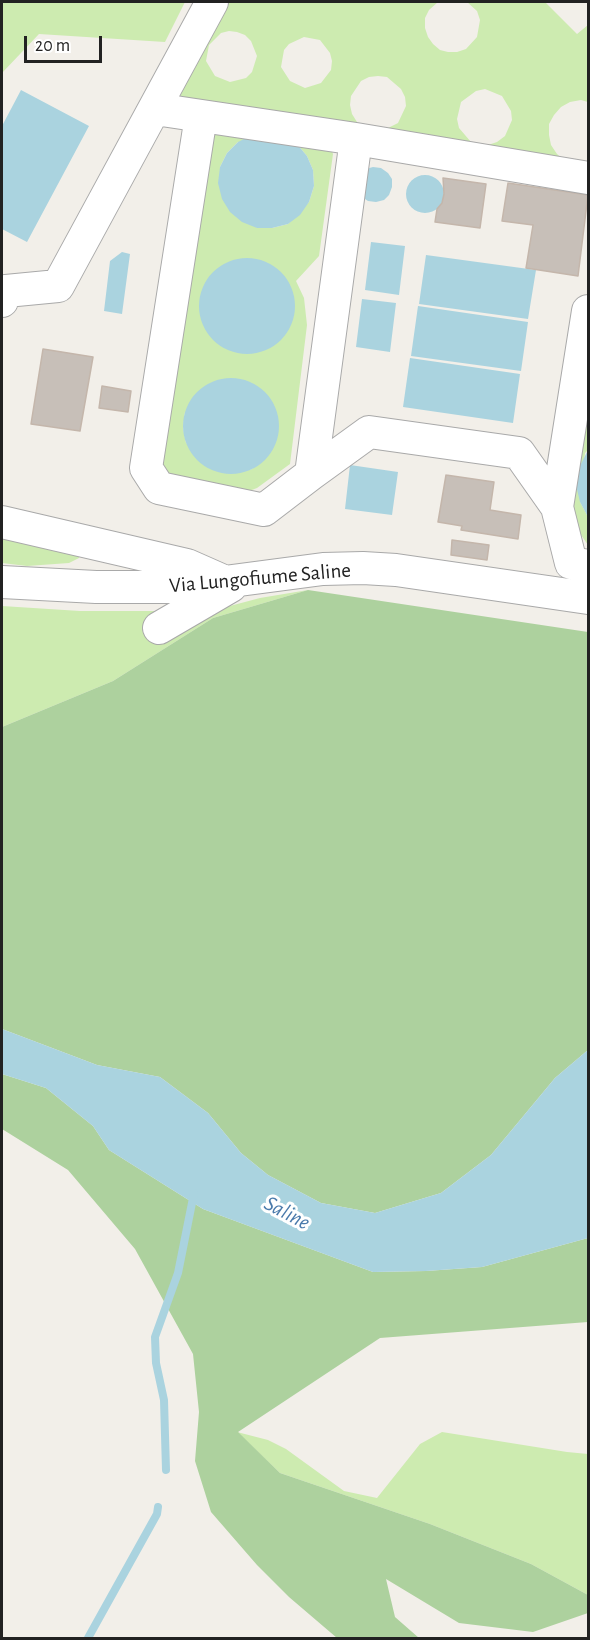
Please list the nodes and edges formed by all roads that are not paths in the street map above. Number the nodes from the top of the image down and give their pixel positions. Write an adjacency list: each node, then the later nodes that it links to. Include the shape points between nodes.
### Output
1 (212, 2): 2 (street)
2 (155, 109): 3 (street); 6 (street, via 58,286 6,291)
3 (201, 116): 4 (street); 8 (street, via 146,468 159,488 264,510)
4 (356, 139): 5 (street); 8 (street)
5 (588, 178)
6 (2, 301)
7 (588, 311): 9 (street)
8 (311, 474): 9 (street, via 369,432 519,453)
9 (557, 507): 11 (street, via 571,563)
10 (2, 522): 12 (street, via 187,565)
11 (588, 566)
12 (234, 580): 13 (street, Via Lungofiume Saline, via 144,588); 14 (street, Via Lungofiume Saline, via 323,569 396,570); 15 (street)
13 (2, 582)
14 (588, 598)
15 (159, 628)

